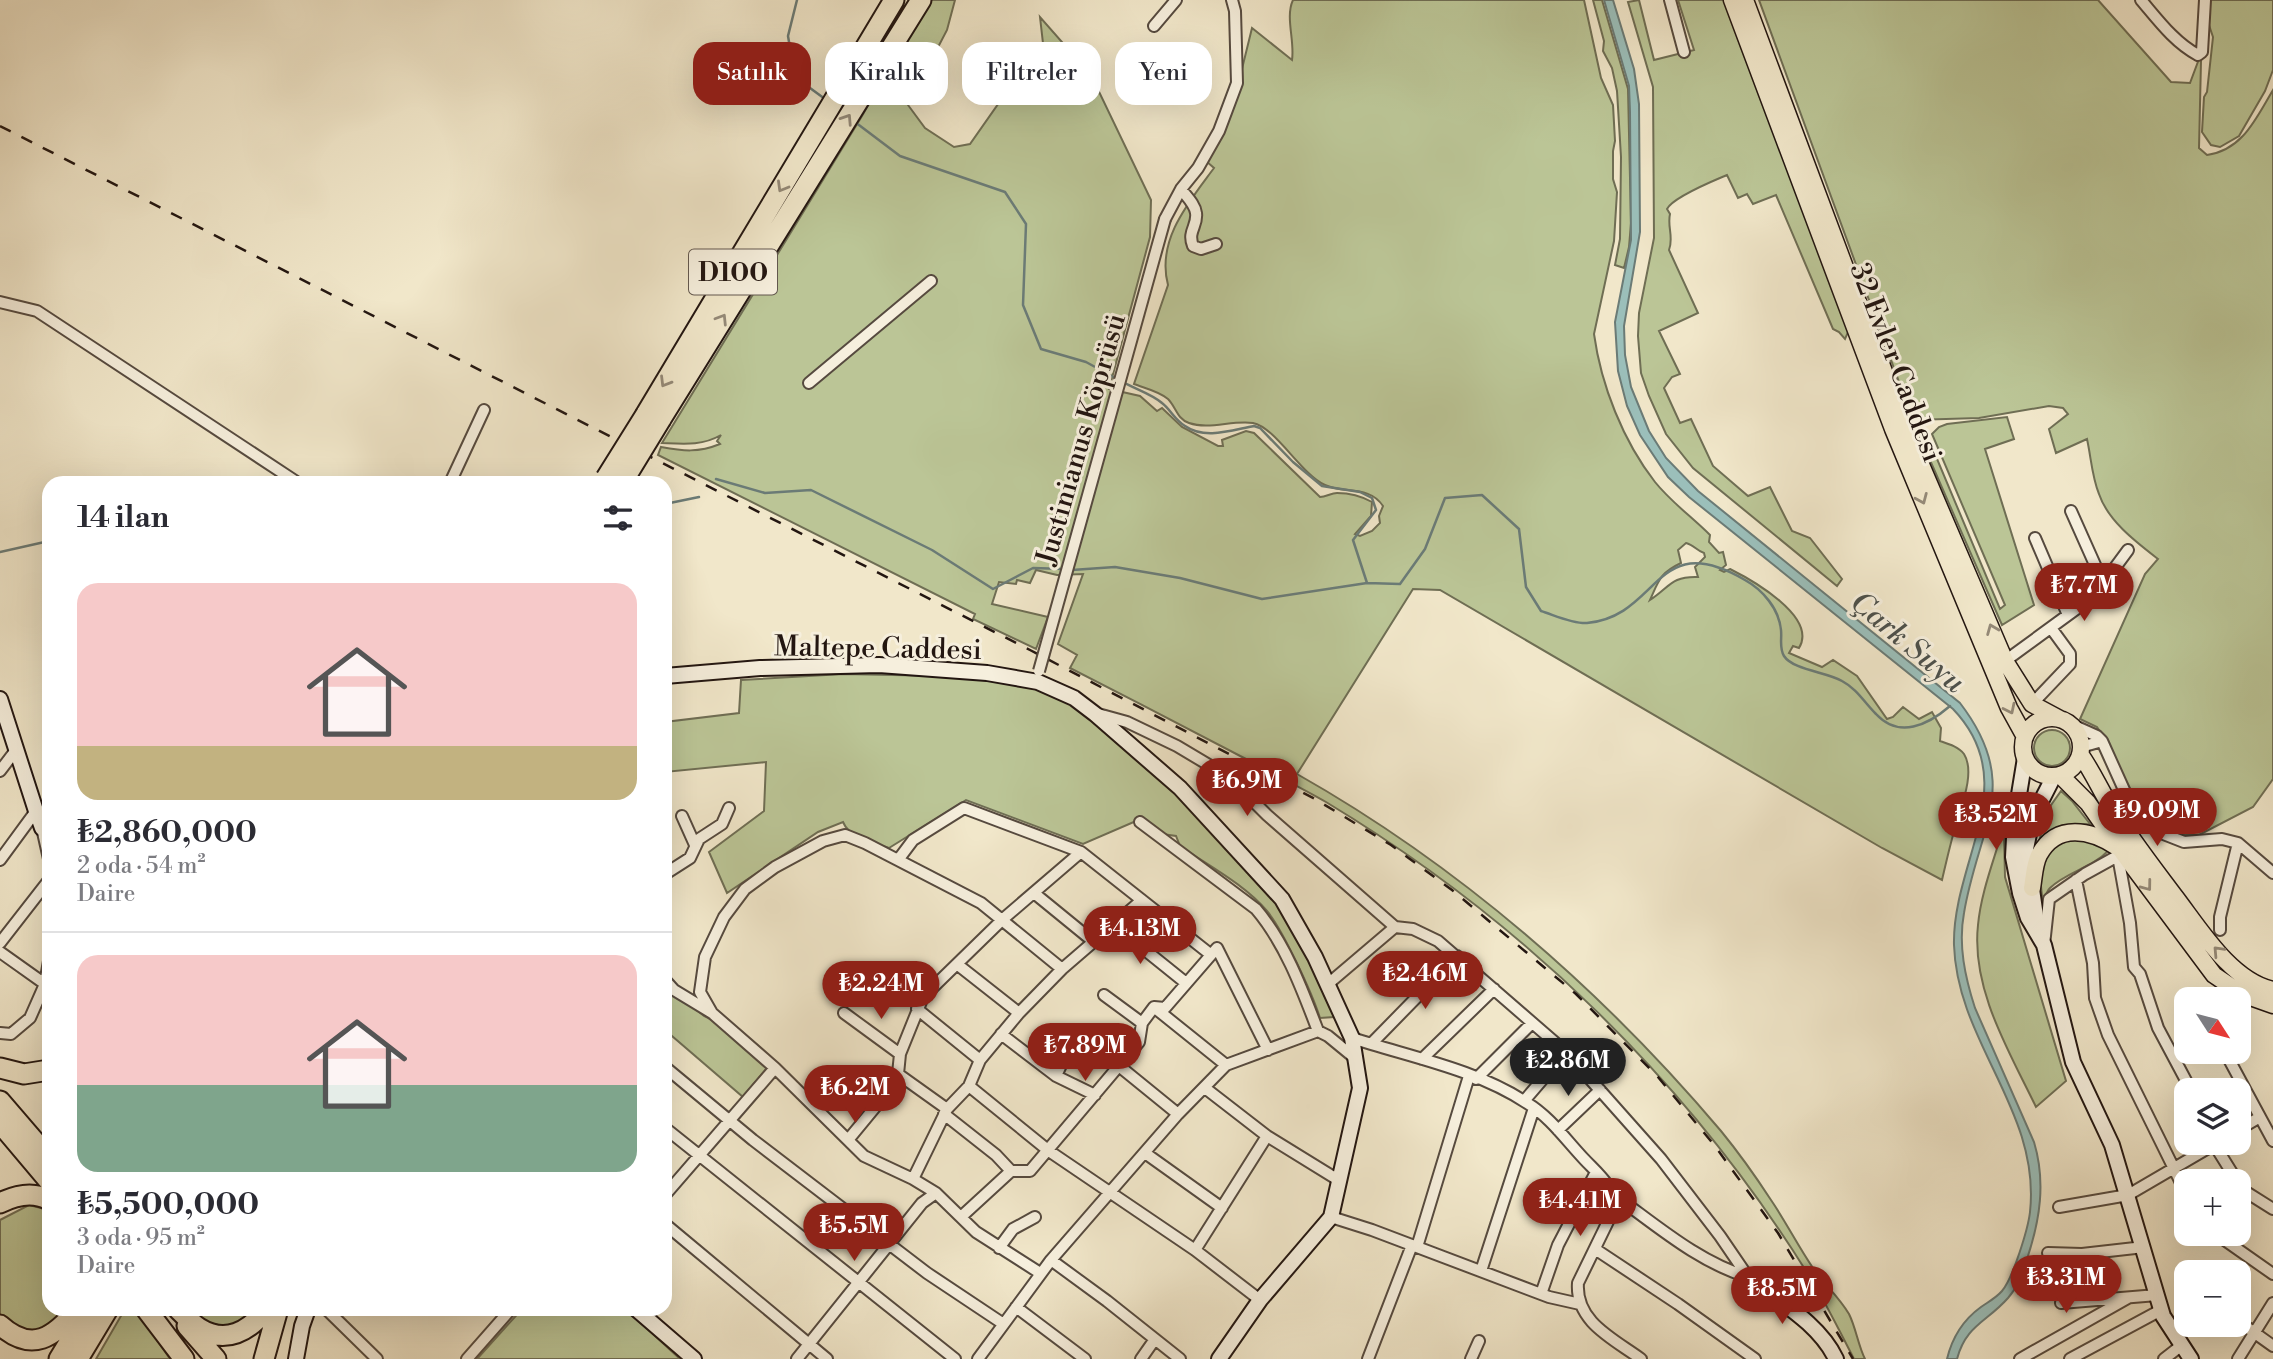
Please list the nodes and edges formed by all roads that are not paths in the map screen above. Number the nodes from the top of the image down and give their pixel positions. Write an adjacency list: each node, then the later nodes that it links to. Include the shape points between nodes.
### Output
1 (894, 0): 18 (highway, D100, one-way to 18)
2 (920, 0): 18 (highway, D100, one-way to 2)
3 (1176, 0): 10 (street)
4 (1233, 0): 12 (street, Justinianus Köprüsü, via 1237,83 1219,131)
5 (1670, 0): 11 (street)
6 (1732, 0): 35 (main road, 32 Evler Caddesi, one-way to 35, via 1893,429)
7 (1745, 0): 28 (main road, 32 Evler Caddesi, one-way to 7, via 1904,425)
8 (2141, 0): 9 (street, via 2169,32 2198,55 2203,52)
9 (2204, 0)
10 (1154, 26)
11 (1684, 52)
12 (1181, 189): 13 (street, via 1197,216 1190,237 1194,246 1201,249); 30 (street, Justinianus Köprüsü, bridge, via 1165,219)
13 (1216, 244)
14 (932, 281): 16 (street)
15 (0, 302): 19 (street, via 37,311)
16 (808, 383)
17 (484, 410): 20 (street)
18 (653, 417): 21 (highway, D100, bridge)
19 (287, 476)
20 (453, 476)
21 (614, 476)
22 (2071, 511): 25 (street)
23 (2035, 538): 26 (street)
24 (2128, 550): 25 (street)
25 (2104, 585): 26 (street)
26 (2068, 615): 27 (street)
27 (2051, 628): 28 (street); 32 (street, via 2070,654 2070,664)
28 (2005, 661): 32 (main road, 32 Evler Caddesi)
29 (672, 675): 30 (street, Maltepe Caddesi, via 879,665)
30 (1038, 677): 33 (street, Maltepe Caddesi)
31 (0, 699): 39 (street)
32 (2032, 704): 34 (main road, 32 Evler Caddesi)
33 (1095, 714): 63 (street, via 1127,722 1229,777); 75 (street, Maltepe Caddesi, via 1180,788 1282,899)
34 (2064, 721): 35 (main road, via 2043,719); 36 (street); 38 (main road, via 2075,729)
35 (2025, 737): 40 (main road)
36 (2102, 741): 38 (street); 48 (street, via 2125,792 2161,833 2184,842 2222,839)
37 (0, 750): 39 (street)
38 (2080, 751): 42 (main road, via 2069,771); 78 (main road, one-way to 38, via 2241,974 2215,949 2112,810)
39 (13, 754): 41 (street); 44 (street)
40 (2025, 758): 42 (main road, via 2037,772); 65 (street, via 2013,857 2028,918)
41 (0, 771)
42 (2057, 775): 51 (main road, via 2088,803); 57 (street, via 2032,819 2026,849)
43 (729, 808): 49 (street, via 722,824)
44 (36, 811): 46 (street); 52 (street)
45 (682, 816): 49 (street)
46 (42, 822)
47 (1140, 822): 90 (street, via 1263,917 1302,989)
48 (2238, 843): 55 (street); 64 (street)
49 (695, 845): 54 (street, via 690,858)
50 (1081, 852): 53 (street, via 964,808 914,840); 59 (street); 60 (street)
51 (2120, 853): 56 (street); 57 (main road, via 2105,839 2087,832 2062,834 2039,856); 81 (main road, one-way to 81, via 2214,975 2242,994); 111 (street, via 2134,967)
52 (0, 860)
53 (898, 860): 61 (street); 84 (street, via 845,835 823,841 745,889 724,917 705,957 700,992)
54 (672, 870)
55 (2273, 873)
56 (2076, 880): 65 (street, via 2049,899); 134 (street, via 2093,963 2095,998 2108,1035)
57 (2032, 888): 65 (street)
58 (42, 889): 67 (street)
59 (1034, 893): 61 (street); 66 (street)
60 (1142, 900): 62 (street); 69 (street)
61 (1003, 919): 71 (street); 72 (street)
62 (1114, 925): 66 (street); 74 (street)
63 (1395, 927): 70 (street, via 1413,929); 75 (street)
64 (2220, 930)
65 (2041, 940): 144 (street, via 2073,1062 2112,1145)
66 (1094, 942): 72 (street)
67 (0, 943)
68 (0, 952): 73 (street)
69 (1210, 954): 74 (street); 95 (street, via 1217,948 1224,959)
70 (1457, 956): 77 (street); 94 (street)
71 (958, 965): 83 (street, via 923,997); 86 (street)
72 (1062, 969): 86 (street)
73 (42, 982)
74 (1186, 983): 82 (street, via 1165,1008)
75 (1328, 984): 93 (street, Maltepe Caddesi)
76 (672, 988): 84 (street)
77 (1494, 989): 88 (street); 99 (street)
78 (2273, 990)
79 (42, 991): 91 (street, via 30,1018 11,1034)
80 (1104, 995): 87 (street)
81 (2273, 1005)
82 (1154, 1007): 87 (street); 102 (street)
83 (917, 1009): 97 (street); 100 (street)
84 (712, 1013): 105 (street)
85 (844, 1013): 97 (street)
86 (1019, 1013): 92 (street)
87 (1142, 1023): 103 (street, via 1139,1042)
88 (1532, 1023): 96 (street); 110 (street)
89 (1077, 1030): 109 (street)
90 (1318, 1031): 95 (street); 98 (street)
91 (0, 1033)
92 (1001, 1034): 100 (street); 109 (street)
93 (1352, 1038): 94 (street); 98 (street, Maltepe Caddesi)
94 (1371, 1044): 99 (street)
95 (1268, 1050): 102 (street)
96 (1566, 1052): 114 (street); 117 (street)
97 (900, 1054): 108 (street)
98 (1356, 1059): 139 (street, Maltepe Caddesi, via 1360,1088)
99 (1422, 1059): 110 (street)
100 (980, 1060): 112 (street)
101 (2231, 1064): 120 (street)
102 (1226, 1065): 113 (street)
103 (1119, 1066): 115 (street); 119 (street)
104 (0, 1068): 106 (highway, via 24,1074)
105 (775, 1068): 121 (street); 127 (street)
106 (42, 1071)
107 (672, 1073): 121 (street)
108 (898, 1074): 118 (street); 127 (street)
109 (1056, 1076): 115 (street)
110 (1472, 1077): 117 (street); 156 (street)
111 (2185, 1078)
112 (969, 1086): 118 (street); 130 (street)
113 (1205, 1088): 119 (street); 126 (street)
114 (1600, 1090): 124 (street); 167 (street, via 1661,1159)
115 (1095, 1095): 130 (street)
116 (0, 1101): 129 (highway)
117 (1529, 1104): 124 (street); 164 (street)
118 (946, 1112): 135 (street); 138 (street)
119 (1178, 1114): 131 (street)
120 (2260, 1117): 122 (street); 128 (street)
121 (730, 1122): 133 (street); 155 (street)
122 (2251, 1122)
123 (0, 1123): 137 (highway)
124 (1558, 1130): 136 (street)
125 (672, 1134): 133 (street)
126 (1267, 1136): 139 (street); 149 (street)
127 (848, 1140): 138 (street, via 873,1161)
128 (2273, 1141)
129 (42, 1150)
130 (1049, 1151): 135 (street, via 1030,1171); 141 (street)
131 (1144, 1153): 141 (street); 149 (street)
132 (2197, 1155): 134 (street)
133 (700, 1156): 140 (street); 168 (street)
134 (2175, 1168): 144 (street)
135 (1011, 1171): 151 (street)
136 (1596, 1172): 143 (street); 169 (street, via 1558,1245)
137 (42, 1173)
138 (914, 1179): 142 (street)
139 (1340, 1181): 153 (street, Maltepe Caddesi)
140 (672, 1187)
141 (1111, 1192): 161 (street); 163 (street)
142 (936, 1193): 151 (street); 155 (street, via 922,1203)
143 (1614, 1195): 160 (street, via 1615,1207); 167 (street, via 1693,1251)
144 (2128, 1195): 148 (street); 158 (street)
145 (42, 1196): 147 (highway, via 22,1194)
146 (2251, 1196): 150 (street)
147 (0, 1203)
148 (2059, 1207)
149 (1222, 1208): 161 (street)
150 (2273, 1209)
151 (962, 1216): 159 (street)
152 (1035, 1216): 159 (street, via 1013,1229)
153 (1331, 1217): 156 (street); 172 (street, Maltepe Caddesi)
154 (672, 1230): 197 (street)
155 (890, 1244): 168 (street); 191 (street)
156 (1415, 1246): 164 (street); 218 (street)
157 (2233, 1246): 166 (street)
158 (2144, 1247): 162 (street); 170 (street)
159 (999, 1248): 165 (street)
160 (1595, 1249): 175 (street, via 1578,1283); 221 (street)
161 (1195, 1250): 172 (street)
162 (2048, 1253)
163 (1051, 1260): 165 (street); 195 (street)
164 (1481, 1271): 169 (street)
165 (1040, 1273): 176 (street)
166 (2273, 1274)
167 (1748, 1277): 222 (street, via 1808,1323)
168 (858, 1282): 197 (street); 212 (street)
169 (1541, 1294): 175 (street)
170 (2157, 1295): 171 (street); 177 (street)
171 (2127, 1298): 173 (street); 223 (street)
172 (1260, 1300): 217 (street, Maltepe Caddesi)
173 (2061, 1303)
174 (2273, 1303): 194 (street)
175 (1580, 1304): 220 (street, via 1596,1326)
176 (1016, 1307): 191 (street); 214 (street)
177 (2161, 1310): 198 (street); 224 (street)
178 (72, 1316): 192 (highway, via 48,1338 31,1341 11,1335)
179 (85, 1316): 201 (highway)
180 (104, 1316): 200 (highway)
181 (150, 1316): 202 (highway)
182 (151, 1316): 203 (highway)
183 (178, 1316): 204 (highway)
184 (186, 1316): 185 (highway, via 199,1328 236,1334)
185 (261, 1316)
186 (276, 1316): 205 (highway)
187 (306, 1316): 206 (street)
188 (333, 1316): 207 (street)
189 (505, 1316): 208 (street)
190 (644, 1316): 209 (street)
191 (1002, 1323): 213 (street)
192 (0, 1325)
193 (2251, 1331): 194 (street)
194 (2254, 1333): 199 (street); 227 (street)
195 (1155, 1339): 215 (street); 216 (street)
196 (1479, 1341): 219 (street)
197 (810, 1343): 210 (street); 211 (street)
198 (2182, 1345): 225 (street); 226 (street)
199 (2273, 1346)
200 (82, 1354)
201 (59, 1359)
202 (178, 1359)
203 (184, 1359)
204 (216, 1359)
205 (264, 1359)
206 (296, 1359)
207 (377, 1359)
208 (467, 1359)
209 (694, 1359)
210 (797, 1359)
211 (827, 1359)
212 (955, 1359)
213 (978, 1359)
214 (1085, 1359)
215 (1141, 1359)
216 (1180, 1359)
217 (1219, 1359)
218 (1368, 1359)
219 (1471, 1359)
220 (1641, 1359)
221 (1755, 1359)
222 (1836, 1359)
223 (2020, 1359)
224 (2070, 1359)
225 (2164, 1359)
226 (2191, 1359)
227 (2238, 1359)

